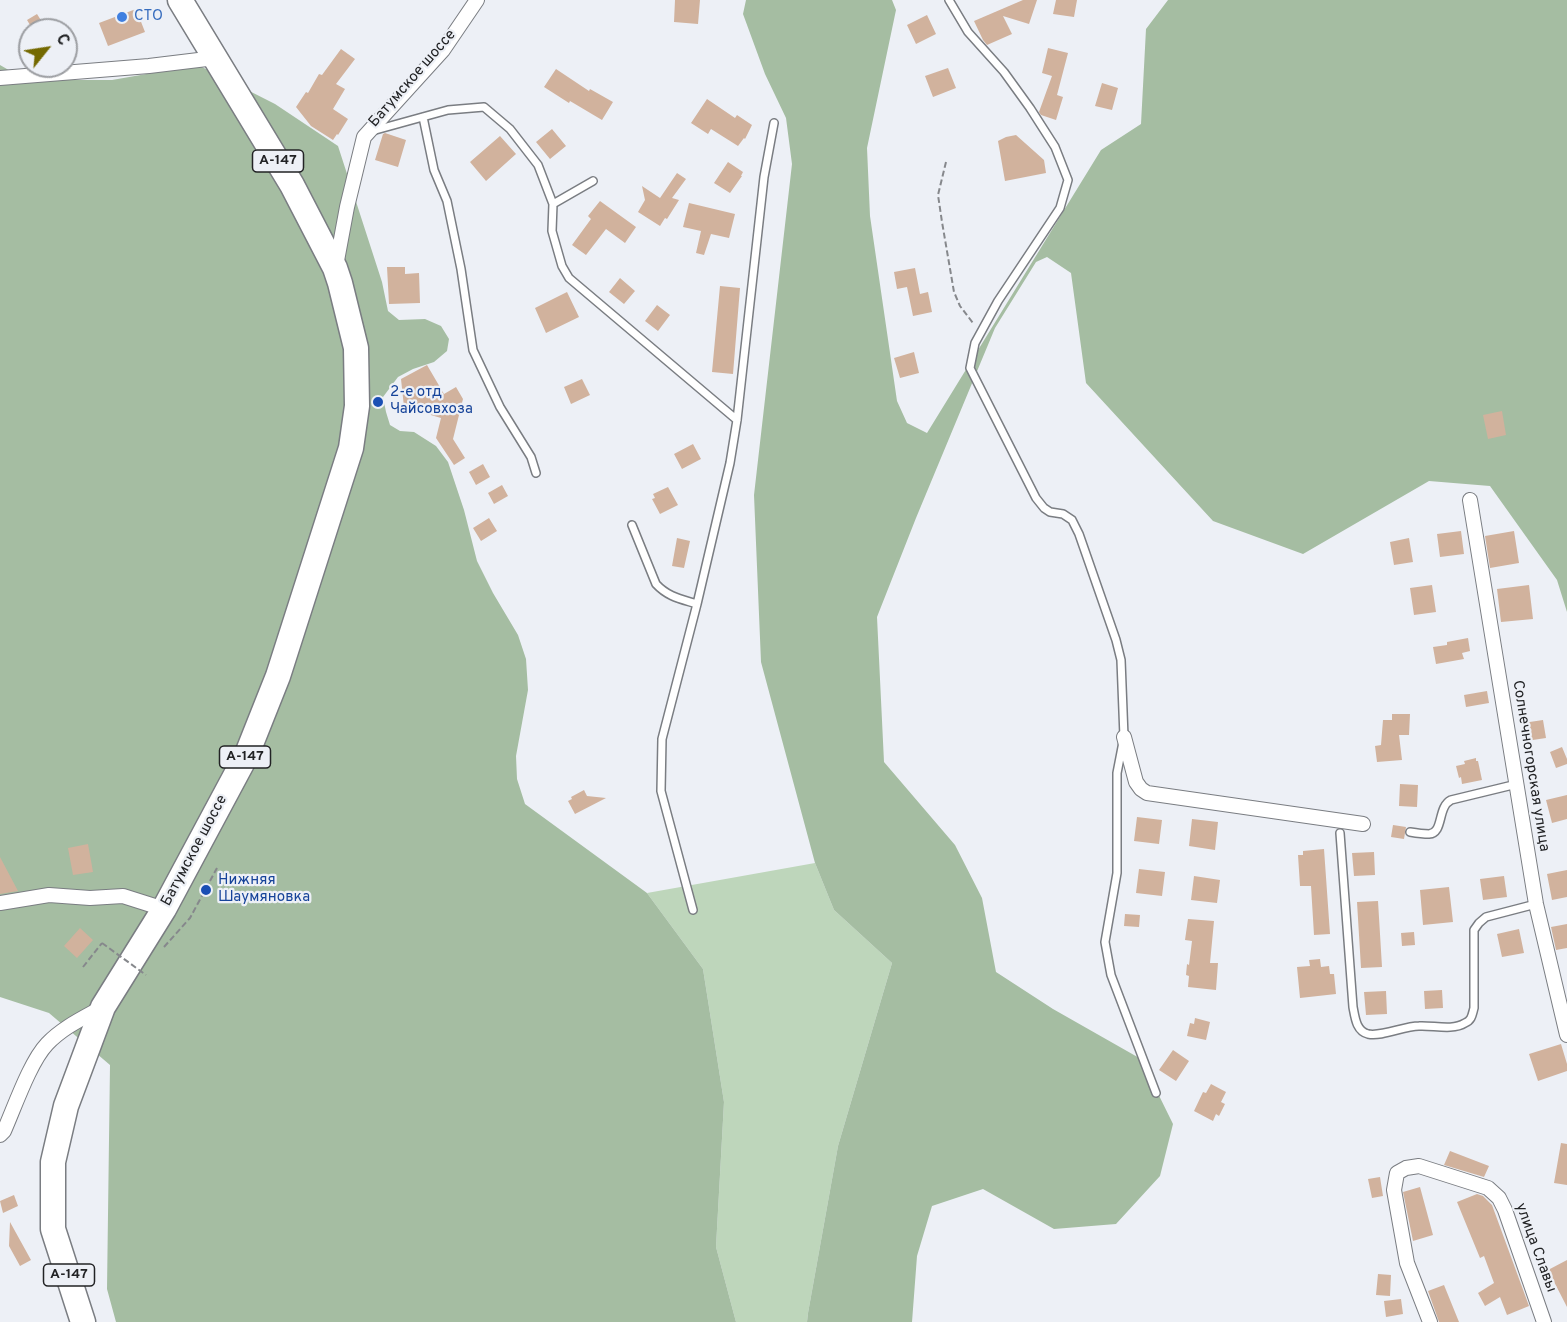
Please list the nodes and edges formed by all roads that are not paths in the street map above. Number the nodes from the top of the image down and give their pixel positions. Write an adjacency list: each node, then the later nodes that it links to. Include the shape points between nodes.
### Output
1 (180, 0): 4 (highway, Батумское шоссе / А-147)
2 (477, 0): 8 (street, Батумское шоссе, via 443,50)
3 (949, 0): 17 (lane, via 968,32 1030,108 1055,147 1068,180 1060,208 981,332 970,368 1036,498 1050,512 1072,520 1079,534 1122,660)
4 (215, 57): 5 (street); 11 (highway, Батумское шоссе / А-147, via 292,185)
5 (0, 78)
6 (423, 117): 8 (lane); 10 (lane, via 448,110 484,108 510,129 538,165); 13 (lane, via 434,170 447,201 473,351)
7 (774, 123): 12 (lane, via 764,177)
8 (367, 133): 11 (street, Батумское шоссе)
9 (592, 181): 10 (lane)
10 (553, 204): 12 (lane, via 552,231 569,278)
11 (335, 268): 24 (highway, Батумское шоссе / А-147, via 356,348 357,406 351,448 278,675 251,744)
12 (737, 420): 16 (lane)
13 (536, 472)
14 (1470, 500): 18 (street, Солнечногорская улица)
15 (633, 525): 16 (lane, via 656,584 672,597)
16 (697, 604): 25 (lane, via 662,739 661,791)
17 (1124, 737): 19 (street, via 1136,782 1147,793); 28 (lane, via 1117,773 1117,873 1105,942 1111,975)
18 (1517, 784): 20 (lane, via 1446,802 1436,832); 23 (street, Солнечногорская улица)
19 (1363, 824)
20 (1410, 832)
21 (1340, 833): 23 (lane, via 1353,1007 1356,1021 1366,1034 1417,1025 1456,1027 1465,1023 1474,1008 1474,930 1486,917)
22 (0, 903): 24 (street, via 49,896 123,896)
23 (1536, 904): 27 (street, Солнечногорская улица)
24 (164, 909): 26 (highway, Батумское шоссе / А-147)
25 (693, 910)
26 (103, 1007): 29 (street, via 75,1022 39,1053); 30 (highway, Батумское шоссе / А-147, via 66,1106 53,1162 53,1229)
27 (1567, 1035)
28 (1156, 1093)
29 (0, 1135)
30 (83, 1322)
31 (1430, 1322): 32 (street, улица Славы, via 1407,1263 1394,1190 1397,1173 1419,1166 1488,1188 1499,1198)
32 (1544, 1322)

